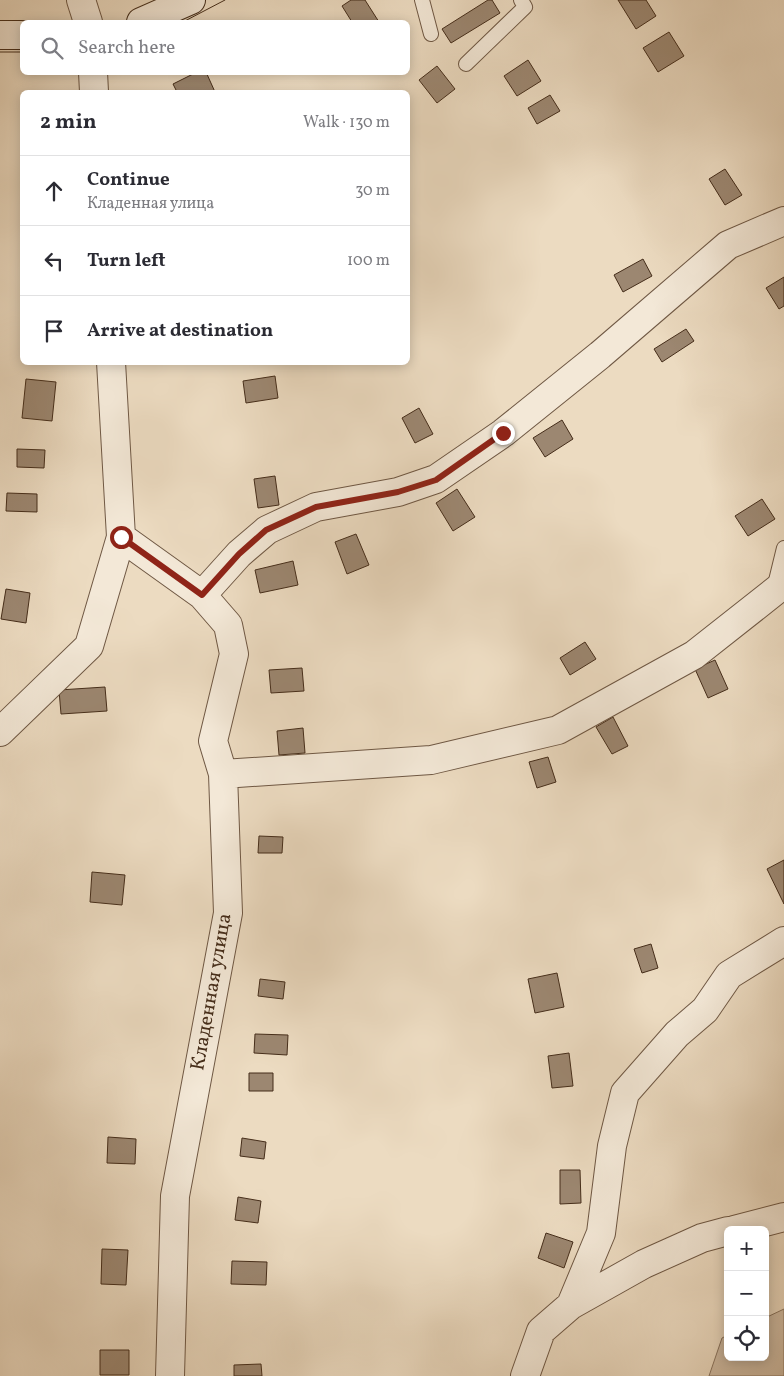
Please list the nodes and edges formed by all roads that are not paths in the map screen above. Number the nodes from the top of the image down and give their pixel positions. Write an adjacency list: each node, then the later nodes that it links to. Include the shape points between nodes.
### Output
1 (81, 0): 5 (street)
2 (190, 0): 6 (street)
3 (422, 0): 7 (lane)
4 (521, 0): 10 (lane, via 525,7)
5 (87, 20)
6 (145, 20)
7 (431, 34)
8 (0, 35): 9 (street)
9 (20, 35)
10 (466, 64)
11 (93, 75): 12 (street)
12 (94, 90)
13 (784, 220): 18 (street, via 728,245 518,421 436,480 398,492 316,507 266,530)
14 (111, 365): 15 (street)
15 (121, 537): 18 (street, Кладенная улица); 19 (street, via 89,646)
16 (784, 548): 17 (lane)
17 (779, 588): 20 (street, via 694,655 558,730 431,760)
18 (202, 595): 20 (street, Кладенная улица, via 228,625 234,654 214,741)
19 (0, 732)
20 (223, 774): 26 (street, Кладенная улица, via 228,913 175,1196)
21 (784, 941): 25 (street, via 729,975 705,1010 676,1034 625,1093 612,1146 601,1233)
22 (784, 1217): 23 (street)
23 (749, 1226)
24 (724, 1232): 25 (street, via 702,1238 644,1264)
25 (571, 1305): 27 (street, via 542,1331)
26 (170, 1376)
27 (525, 1376)

